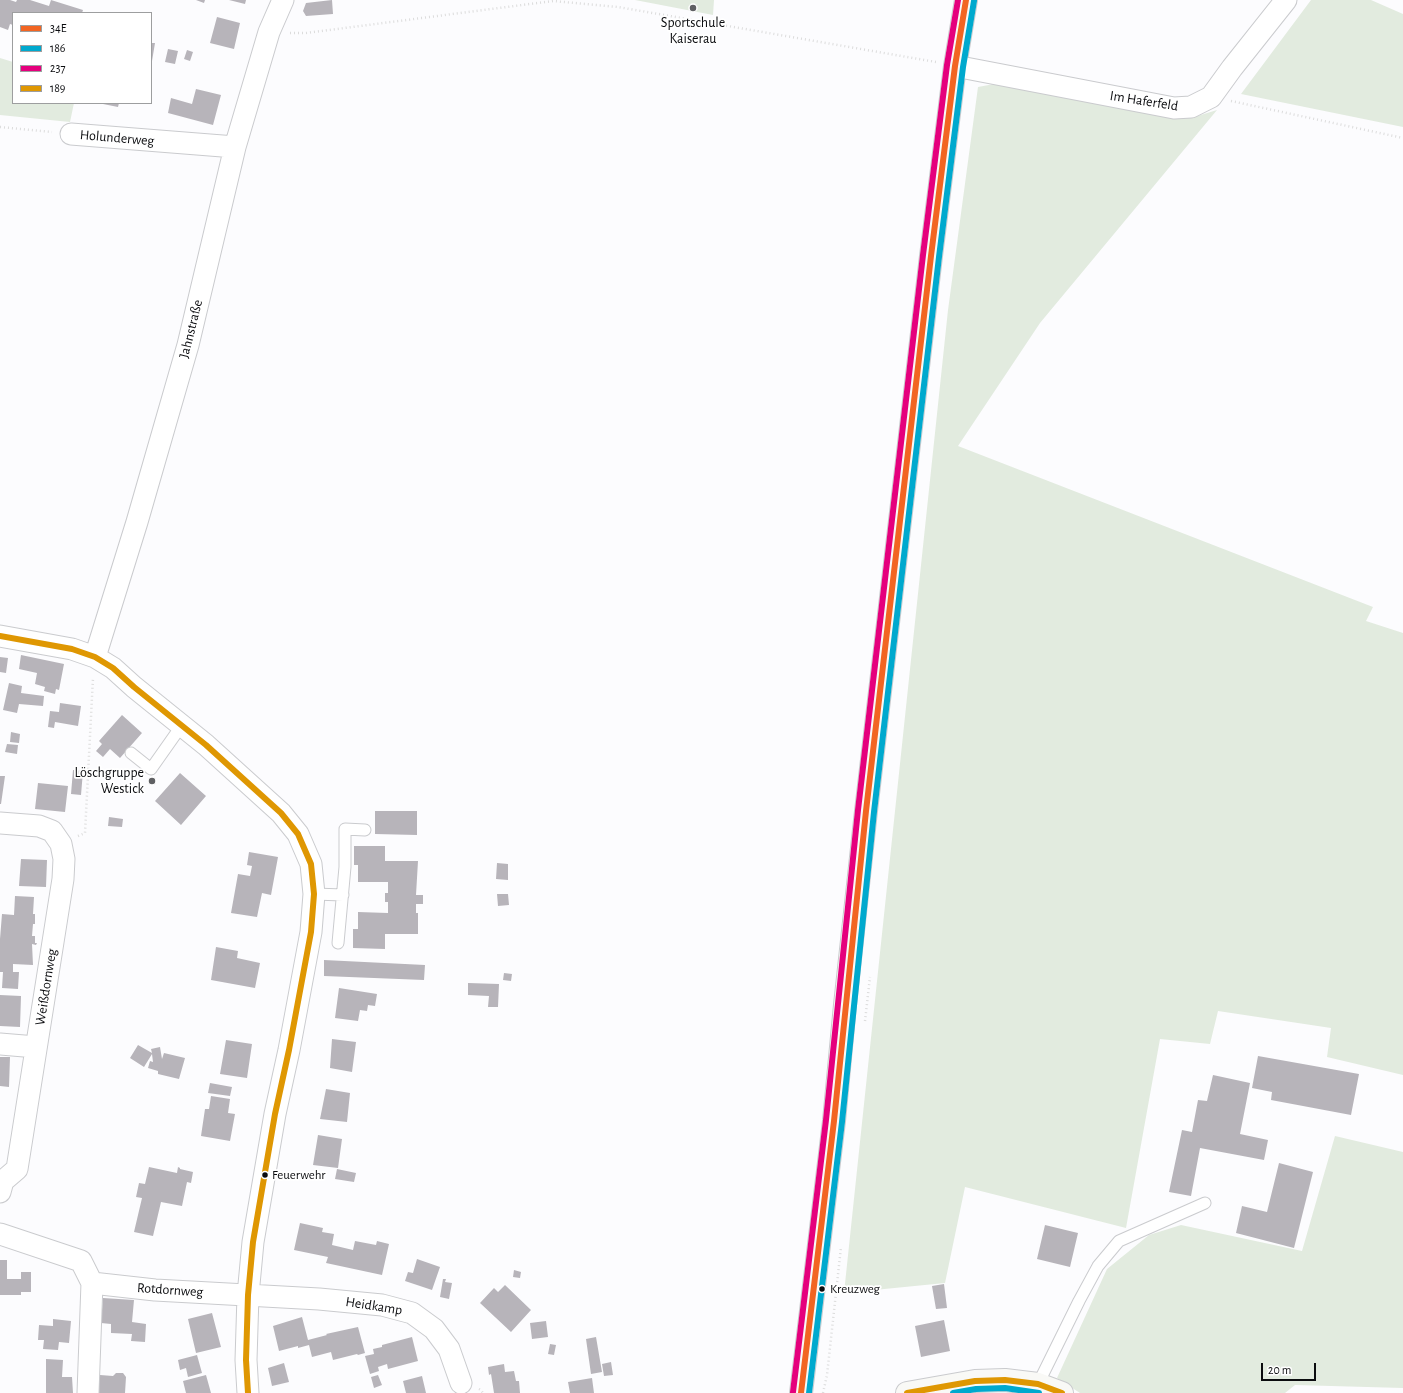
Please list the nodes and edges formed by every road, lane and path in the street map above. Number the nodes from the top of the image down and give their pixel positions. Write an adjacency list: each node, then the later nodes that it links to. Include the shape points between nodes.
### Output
1 (283, 0): 4 (street, Jahnstraße)
2 (966, 0): 5 (street)
3 (1286, 0): 6 (street, Im Haferfeld)
4 (269, 32): 5 (path, via 306,33 553,1 618,8); 10 (street, Jahnstraße)
5 (955, 66): 6 (street, Im Haferfeld, via 1174,108 1191,107); 32 (street, via 889,608 834,1121)
6 (1211, 97): 9 (path)
7 (0, 127): 8 (path, Holunderweg)
8 (70, 134): 10 (street, Holunderweg)
9 (1403, 138)
10 (235, 147): 12 (street, Jahnstraße, via 188,345)
11 (0, 636): 12 (street, via 72,649)
12 (95, 657): 13 (street, via 113,668); 17 (path, via 85,834)
13 (182, 725): 14 (lane, via 151,769); 18 (street, via 281,813 298,834 310,864)
14 (131, 752)
15 (0, 823): 17 (street, via 39,826 52,831)
16 (364, 830): 19 (lane, via 345,829)
17 (61, 844): 22 (street, Weißdornweg, via 64,859 63,879)
18 (314, 894): 19 (lane); 27 (street, via 311,932 256,1221)
19 (342, 895): 20 (lane)
20 (338, 943)
21 (0, 1044): 22 (street)
22 (36, 1047): 23 (street, Weißdornweg, via 17,1169 3,1181)
23 (0, 1192)
24 (1205, 1203): 29 (lane, via 1120,1241 1098,1266)
25 (0, 1234): 26 (street, via 81,1261)
26 (92, 1283): 27 (street, Rotdornweg, via 155,1290); 30 (street)
27 (248, 1295): 28 (street, Heidkamp, via 382,1305 412,1313 434,1329 449,1349); 31 (street)
28 (461, 1383)
29 (1038, 1384): 33 (street, via 1005,1380 974,1381); 34 (street)
30 (88, 1393)
31 (248, 1393)
32 (801, 1393)
33 (907, 1393)
34 (1062, 1393)

